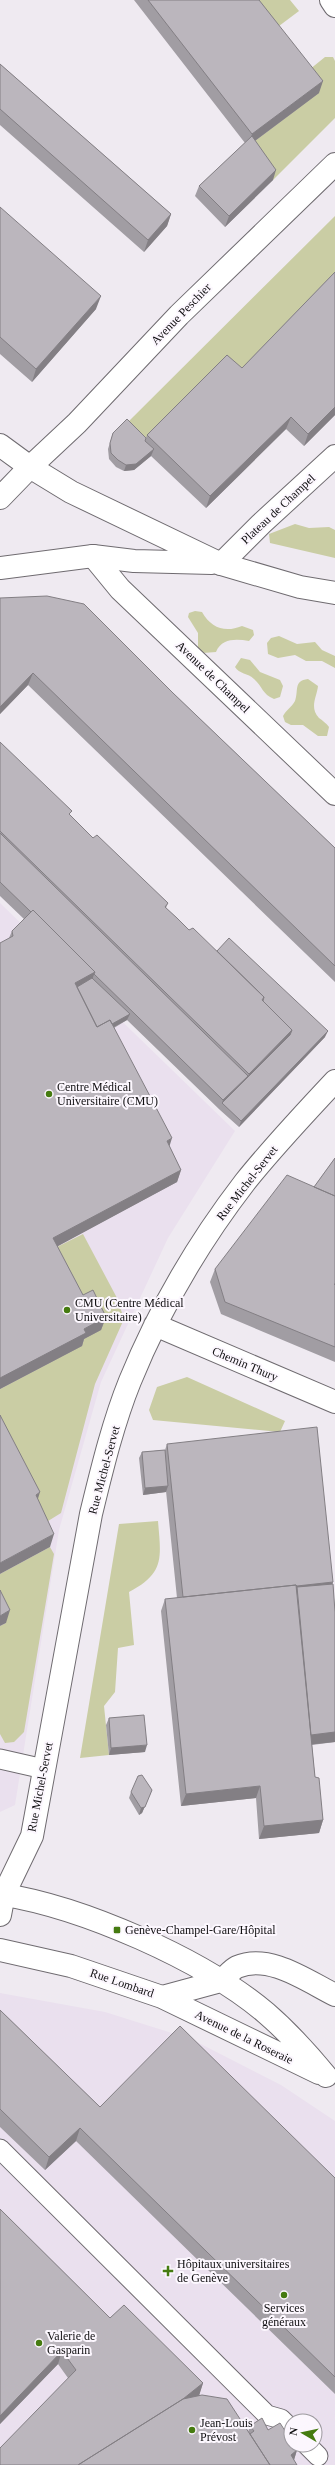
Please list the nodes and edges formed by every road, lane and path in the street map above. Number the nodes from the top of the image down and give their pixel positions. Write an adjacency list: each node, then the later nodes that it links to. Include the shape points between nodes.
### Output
1 (331, 0): 2 (street)
2 (335, 6)
3 (335, 164): 6 (street, Avenue Peschier, via 179,315 77,423)
4 (0, 445): 6 (street)
5 (335, 456): 9 (street, Plateau de Champel)
6 (30, 467): 7 (street); 9 (street, via 71,492)
7 (0, 498)
8 (93, 556): 9 (street); 10 (street); 12 (street, Avenue de Champel, via 120,589)
9 (222, 564): 11 (street, via 300,587)
10 (0, 568)
11 (335, 592)
12 (335, 794)
13 (335, 1081): 14 (street, Rue Michel-Servet, via 271,1150 245,1183 202,1242)
14 (155, 1325): 15 (street, Chemin Thury); 17 (street, Rue Michel-Servet, via 130,1382 101,1475)
15 (335, 1402)
16 (0, 1759): 17 (lane)
17 (44, 1769): 18 (street, Rue Michel-Servet, via 32,1836)
18 (1, 1901): 20 (street, via 53,1907 117,1930 186,1959)
19 (0, 1950): 22 (street, Rue Lombard, via 71,1966)
20 (221, 1981): 21 (street, via 236,1967 268,1963); 22 (street, Rue Lombard); 23 (street, Avenue de la Roseraie, via 265,2012)
21 (335, 1994)
22 (162, 1997): 23 (street, Avenue de la Roseraie)
23 (331, 2080)
24 (0, 2149): 25 (lane, via 268,2416)
25 (283, 2421)

